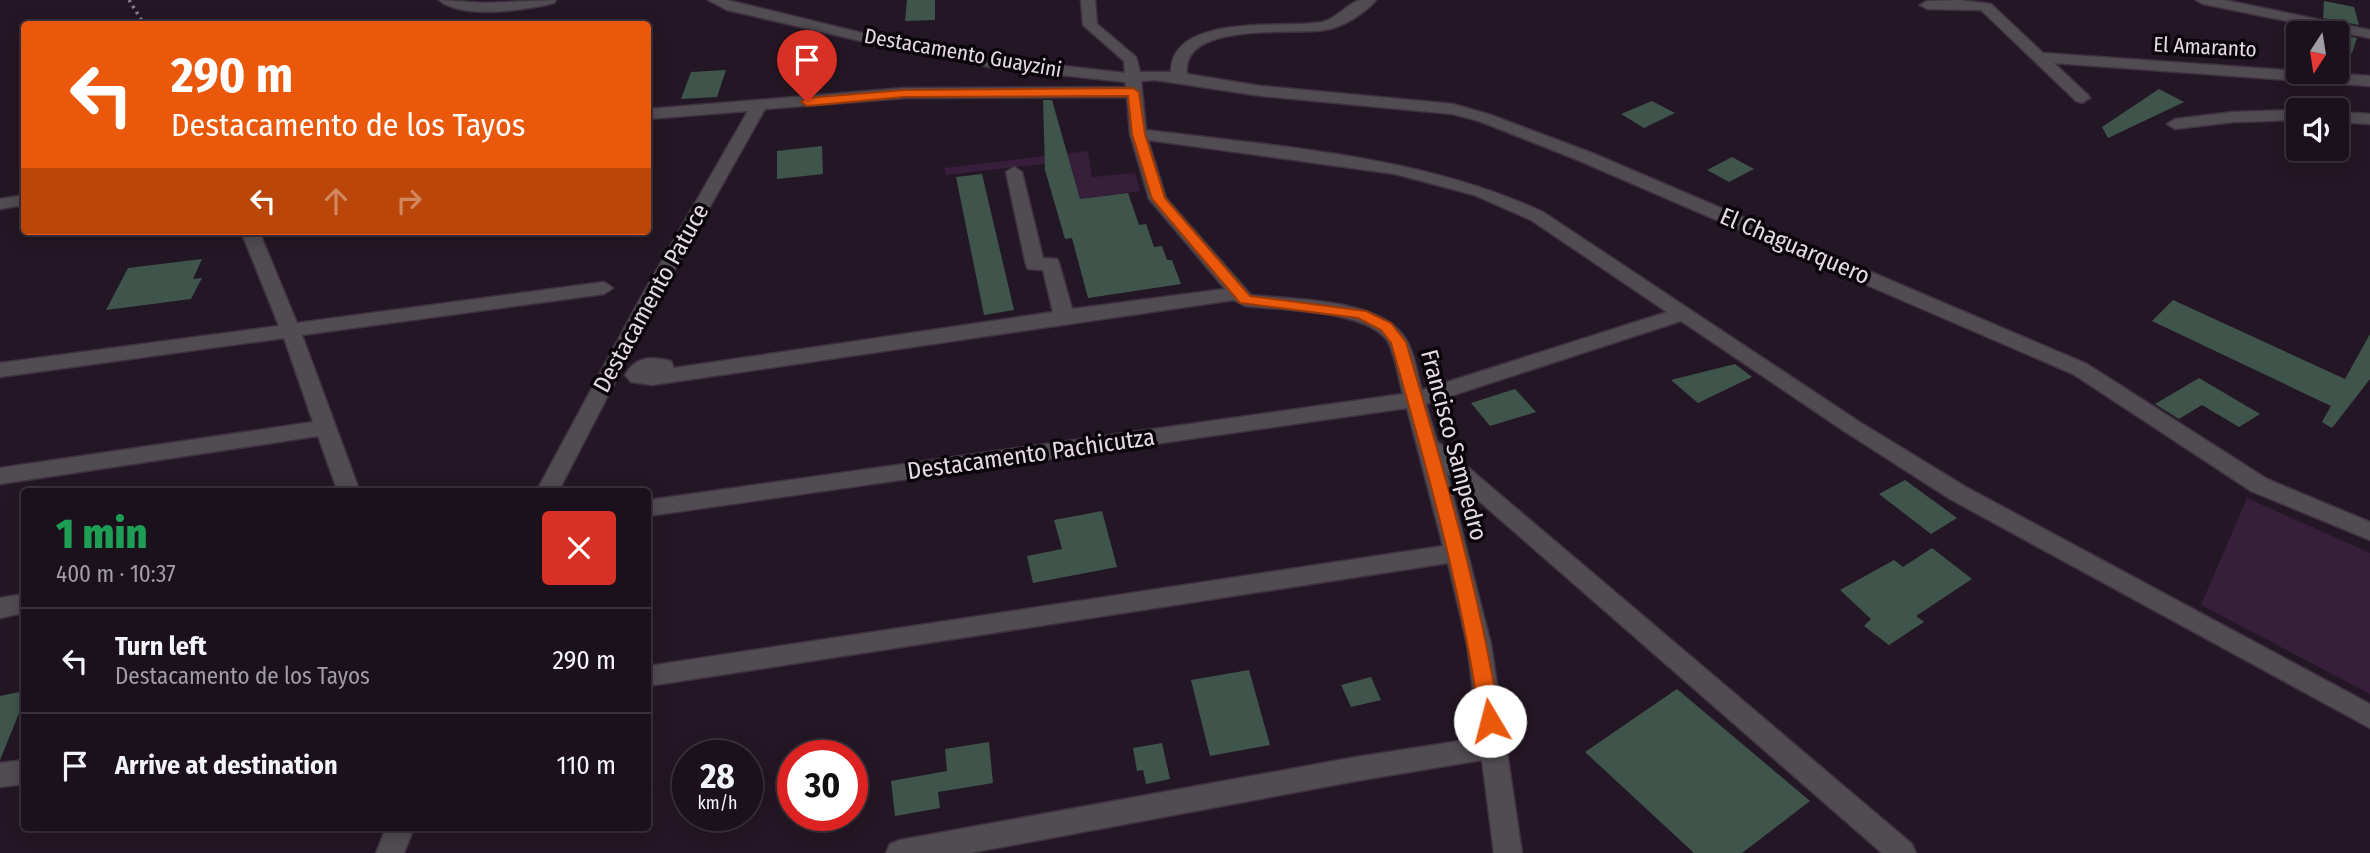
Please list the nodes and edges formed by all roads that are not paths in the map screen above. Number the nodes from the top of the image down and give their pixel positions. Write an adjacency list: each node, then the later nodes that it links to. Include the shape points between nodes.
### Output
1 (446, 0): 2 (street, via 482,7)
2 (549, 0)
3 (715, 0): 12 (street, Destacamento Guayzini, via 949,55)
4 (1088, 0): 12 (street, Francisco Sampedro, via 1090,25 1131,60)
5 (1369, 0): 10 (street, via 1339,21 1321,26 1214,35 1190,47 1180,60)
6 (2203, 0): 8 (street)
7 (1927, 5): 9 (street, via 1986,7)
8 (2370, 34)
9 (2039, 57): 11 (street, El Amaranto); 13 (street)
10 (1180, 78): 12 (street, El Chaguarquero, via 1156,75); 39 (street, El Chaguarquero, via 1261,91 1453,109 1520,130 2080,369 2259,485)
11 (2370, 81)
12 (1132, 85): 14 (street, via 904,93); 20 (street, Francisco Sampedro)
13 (2082, 98)
14 (759, 106): 15 (street); 37 (street, Destacamento Patuce)
15 (651, 114)
16 (2286, 116): 19 (street)
17 (2349, 118): 18 (street)
18 (2370, 119)
19 (2175, 124)
20 (1138, 134): 26 (street, Francisco Sampedro, via 1158,199); 27 (street, via 1370,164 1461,183 1537,216)
21 (1014, 172): 28 (street, via 1035,265 1050,263)
22 (21, 200): 23 (street)
23 (0, 204)
24 (252, 235): 29 (street)
25 (604, 288): 29 (street)
26 (1239, 293): 28 (street); 32 (street, Francisco Sampedro, via 1255,303 1354,312 1386,327 1398,342)
27 (1682, 314): 32 (street, Destacamento Pachicutza); 44 (street, via 1958,493)
28 (1064, 316): 31 (street)
29 (291, 331): 30 (street); 33 (street)
30 (0, 370)
31 (663, 376)
32 (1414, 400): 34 (street, Francisco Sampedro); 38 (street, Destacamento Pachicutza)
33 (325, 428): 35 (street); 36 (street)
34 (1428, 446): 40 (street, Francisco Sampedro); 52 (street)
35 (0, 476)
36 (348, 488)
37 (549, 488)
38 (651, 508)
39 (2370, 531)
40 (1457, 553): 43 (street); 45 (street, Francisco Sampedro, via 1479,644)
41 (21, 604): 42 (street)
42 (0, 608)
43 (651, 676)
44 (2370, 717)
45 (1493, 747): 50 (street); 51 (street, Francisco Sampedro)
46 (21, 772): 47 (street)
47 (0, 775)
48 (399, 831): 49 (street)
49 (390, 853)
50 (900, 853)
51 (1508, 853)
52 (1902, 853)

